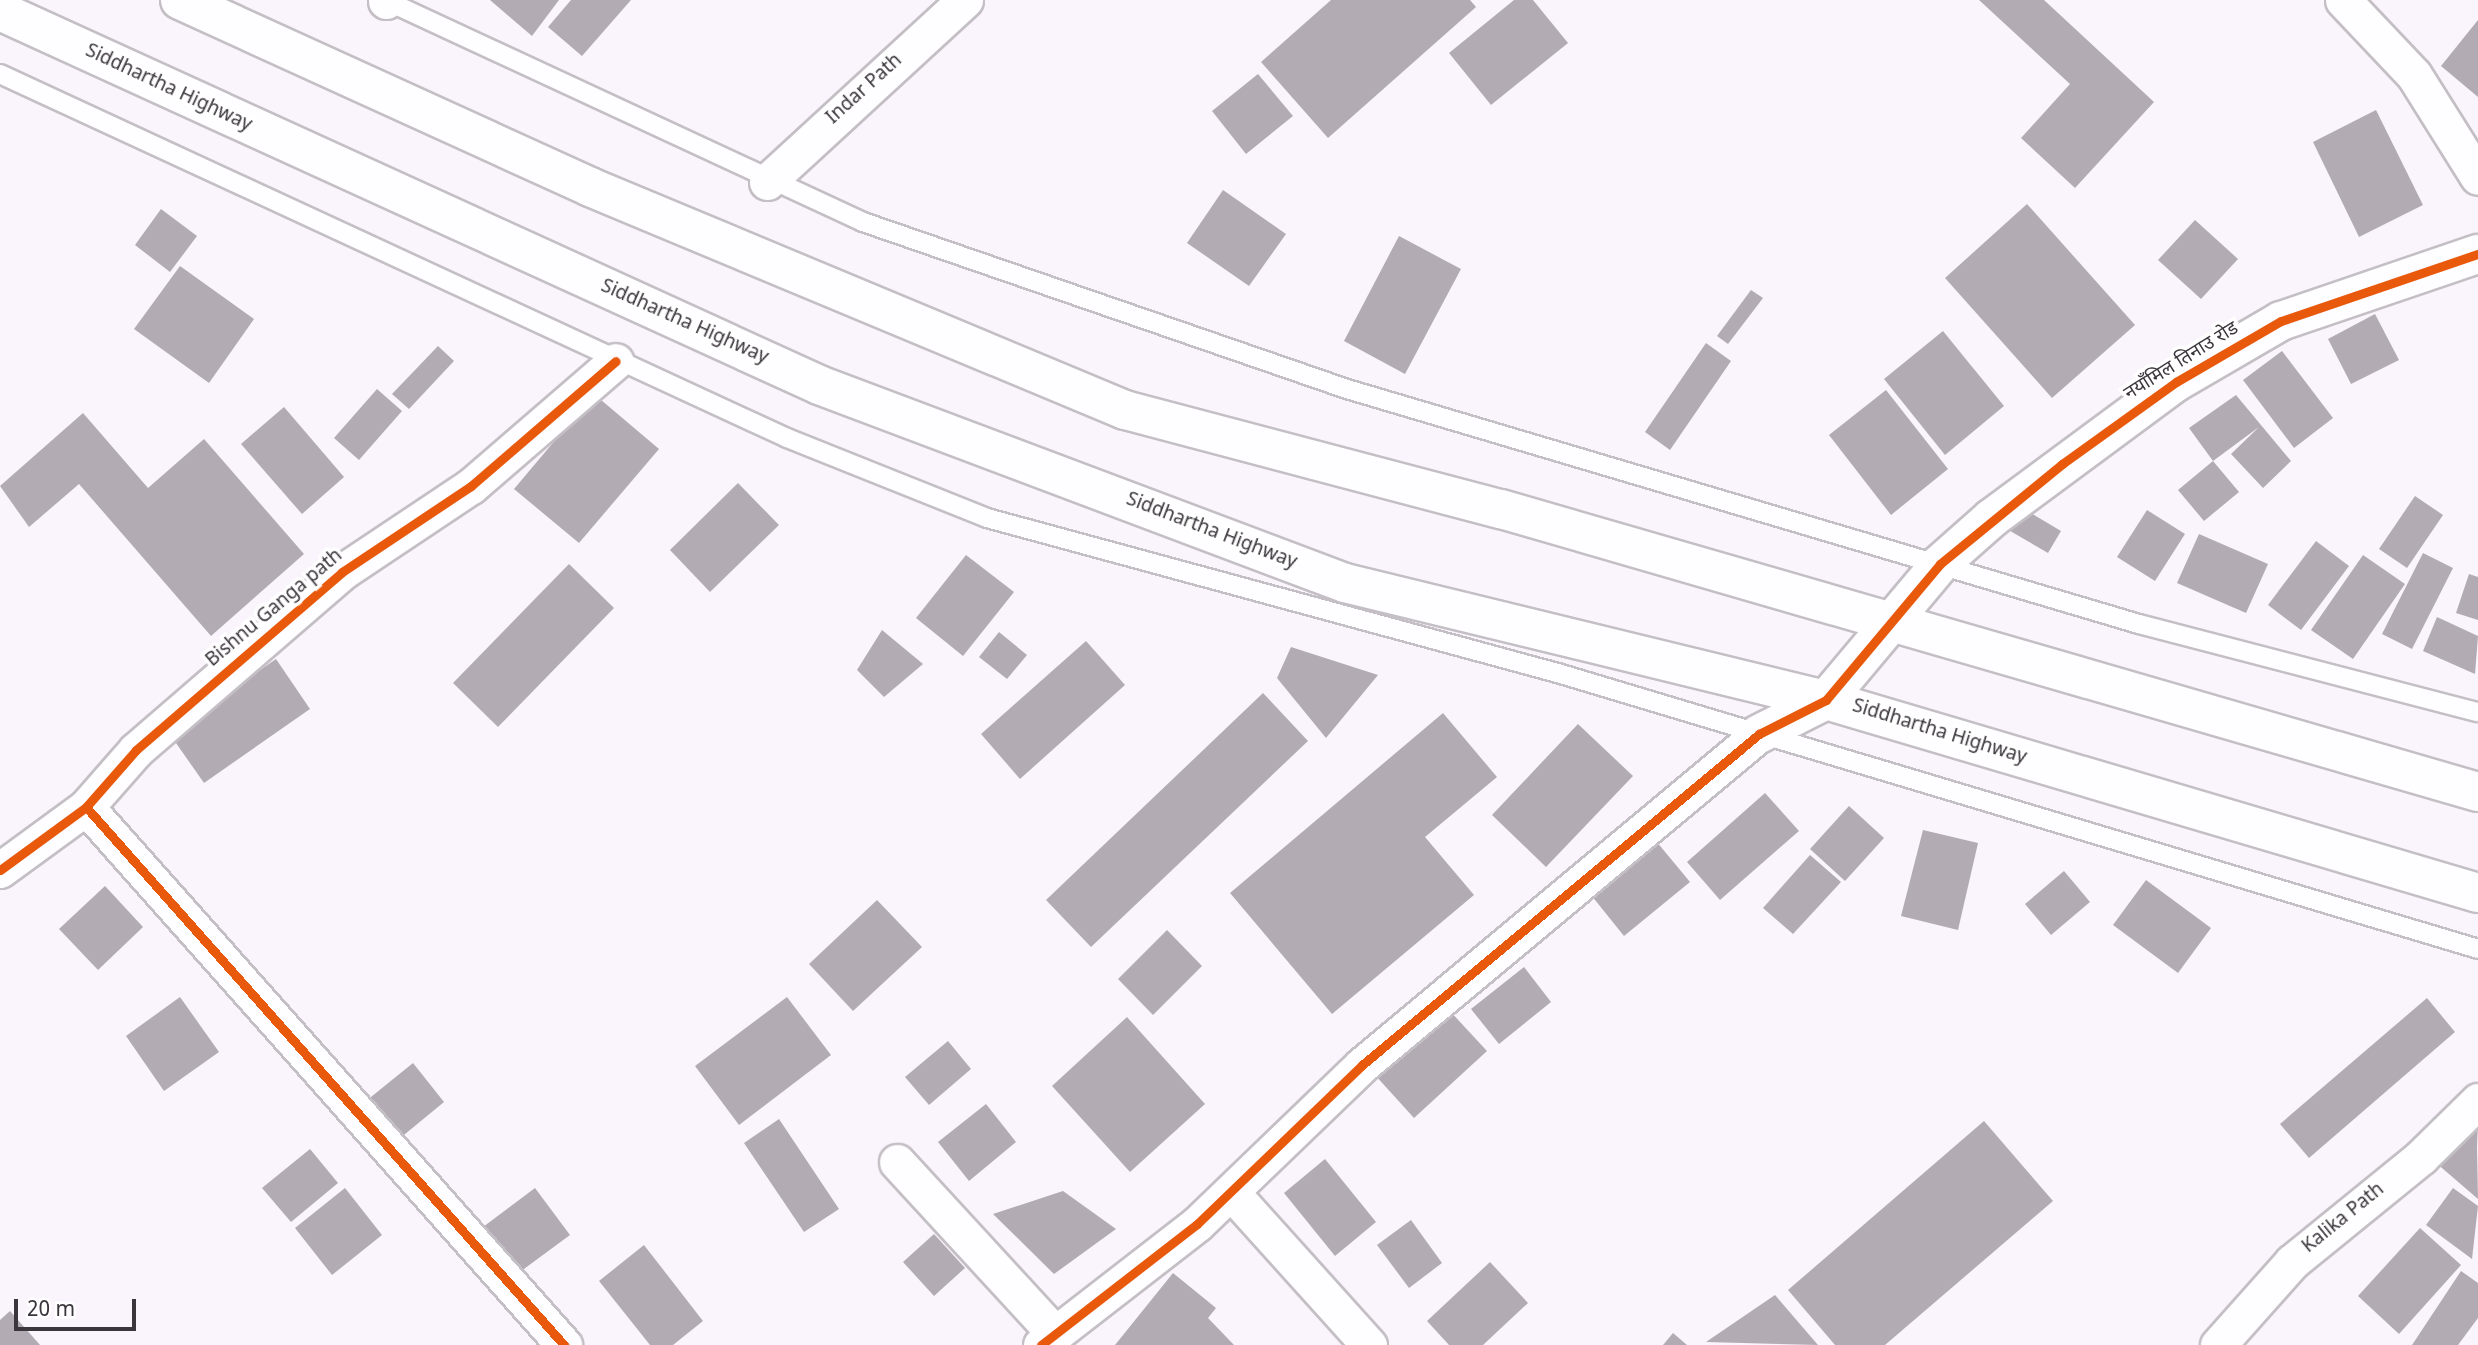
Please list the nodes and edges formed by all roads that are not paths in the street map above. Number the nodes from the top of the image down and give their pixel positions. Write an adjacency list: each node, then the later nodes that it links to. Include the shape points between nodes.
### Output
1 (180, 0): 12 (main road, via 602,193 1125,410 1501,509)
2 (386, 0): 8 (lane)
3 (965, 0): 8 (street, Indar Path)
4 (2343, 0): 7 (street, via 2414,75)
5 (0, 12): 13 (main road, Siddhartha Highway, via 819,385 1333,578)
6 (0, 74): 10 (lane)
7 (2478, 177)
8 (767, 182): 11 (lane, via 863,222 1347,389)
9 (2478, 254): 11 (main road, नयाँमिल तिनाउ रोड, via 2270,328 2176,382 2072,457)
10 (616, 360): 15 (lane, via 987,518); 17 (street, Bishnu Ganga path, via 471,486 342,572 136,750)
11 (1940, 565): 12 (main road, नयाँमिल तिनाउ रोड); 14 (lane)
12 (1885, 624): 13 (main road, नयाँमिल तिनाउ रोड); 16 (main road)
13 (1826, 700): 15 (main road); 19 (main road, Siddhartha Highway)
14 (2478, 712)
15 (1759, 734): 20 (lane); 23 (street, via 1362,1065)
16 (2478, 792)
17 (86, 807): 18 (street, Bishnu Ganga path); 25 (street)
18 (0, 870)
19 (2478, 893)
20 (2478, 949)
21 (2478, 1101): 27 (street, Kalika Path, via 2421,1157 2292,1262)
22 (897, 1162): 24 (street)
23 (1232, 1193): 24 (street); 26 (street)
24 (1048, 1339)
25 (564, 1345)
26 (1368, 1345)
27 (2218, 1345)

